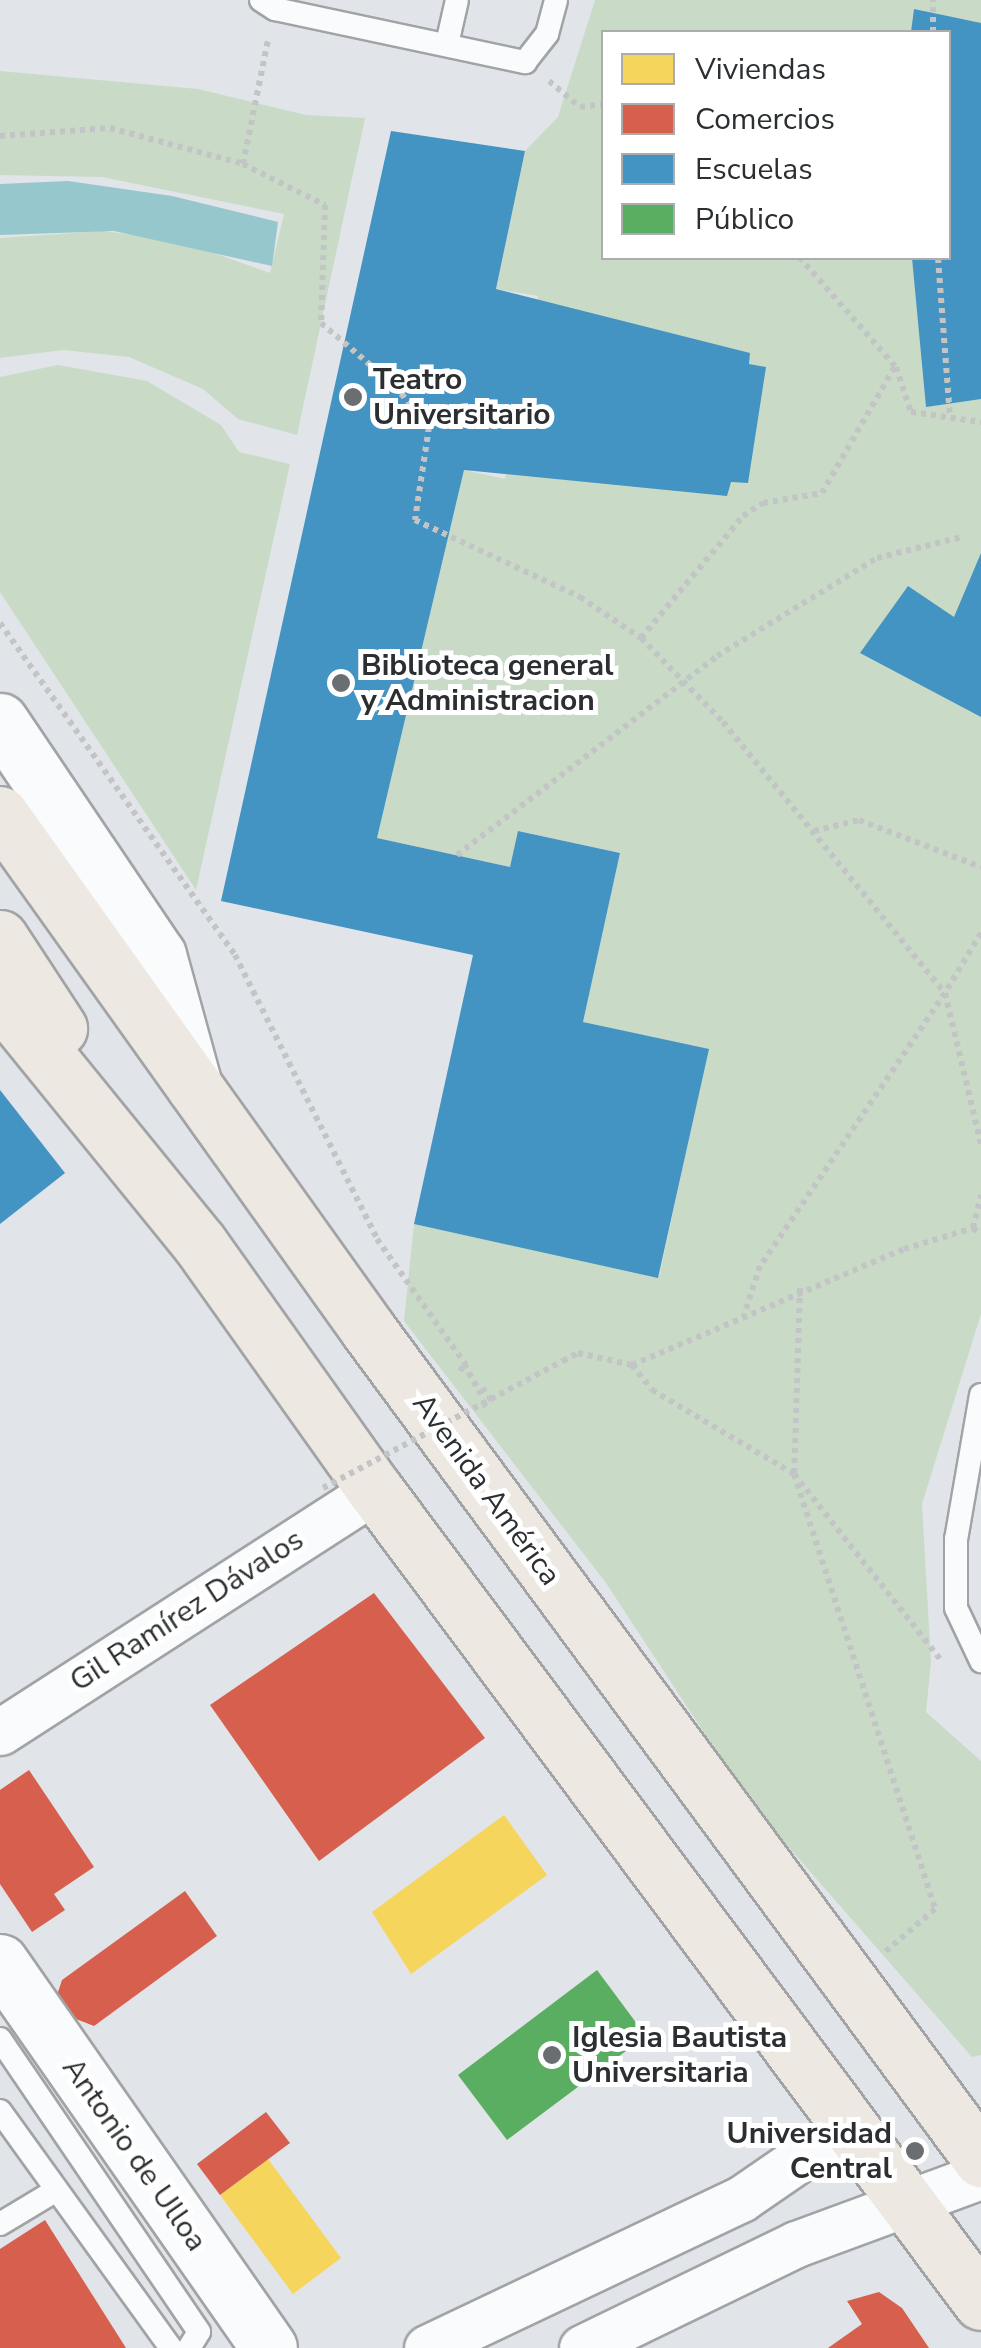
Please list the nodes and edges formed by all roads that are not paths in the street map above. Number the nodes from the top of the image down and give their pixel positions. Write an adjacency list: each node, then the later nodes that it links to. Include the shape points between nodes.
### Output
1 (457, 0): 5 (lane)
2 (556, 0): 5 (lane, via 547,34 525,62)
3 (268, 5): 4 (lane)
4 (333, 9): 5 (lane)
5 (446, 44)
6 (0, 721): 10 (street, via 158,955)
7 (0, 814): 10 (main road, Avenida América)
8 (0, 938): 11 (main road)
9 (0, 998): 11 (main road)
10 (194, 1086): 20 (main road, Avenida América)
11 (200, 1244): 13 (main road)
12 (981, 1394): 14 (lane, via 956,1539 956,1608)
13 (349, 1489): 15 (street, Gil Ramírez Dávalos); 19 (main road)
14 (981, 1661)
15 (0, 1732)
16 (0, 1962): 28 (street, Antonio de Ulloa)
17 (0, 2039): 27 (lane, via 199,2332)
18 (0, 2111): 22 (lane)
19 (850, 2124): 23 (main road); 29 (street, via 741,2199)
20 (981, 2159)
21 (981, 2176): 23 (street)
22 (54, 2191): 24 (lane); 26 (lane)
23 (910, 2201): 25 (main road); 30 (street, via 796,2244)
24 (0, 2224)
25 (981, 2302)
26 (171, 2348)
27 (189, 2348)
28 (269, 2348)
29 (427, 2348)
30 (582, 2348)

